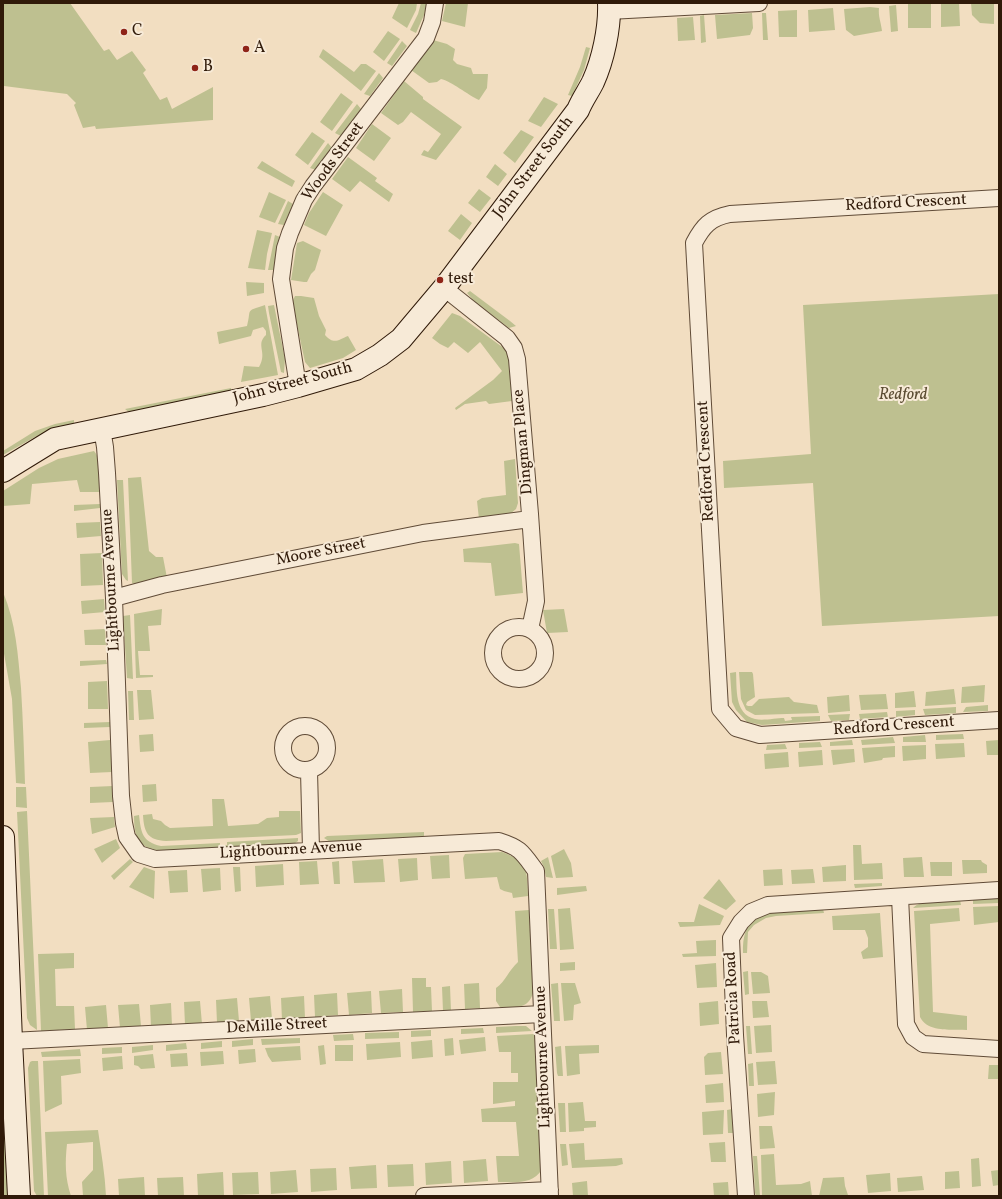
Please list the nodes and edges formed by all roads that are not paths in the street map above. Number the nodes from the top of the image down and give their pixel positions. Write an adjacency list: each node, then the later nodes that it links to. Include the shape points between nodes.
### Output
1 (434, 3): 6 (street, Woods Street, via 432,22 426,38 313,186 290,233 281,279)
2 (758, 3): 3 (street)
3 (609, 7): 5 (street, John Street South, via 605,45 593,81 578,110)
4 (999, 198): 12 (street, Redford Crescent, via 730,214 720,216 707,224 694,243 720,709 736,728 760,735)
5 (444, 288): 6 (street, John Street South, via 401,339 380,355 356,369); 9 (street, Dingman Place, via 505,336 514,348)
6 (298, 386): 7 (street, John Street South)
7 (102, 429): 8 (street, John Street South, via 55,439); 10 (street, Lightbourne Avenue)
8 (3, 471)
9 (530, 519): 10 (street, Moore Street, via 423,533 162,585); 11 (street, Dingman Place, via 536,601)
10 (114, 598): 15 (street, Lightbourne Avenue, via 124,823 127,837 139,854 156,859)
11 (530, 629)
12 (999, 720)
13 (309, 771): 15 (street)
14 (3, 836): 19 (street)
15 (311, 850): 18 (street, Lightbourne Avenue, via 498,841 515,846 536,871)
16 (999, 890): 17 (street, Patricia Road)
17 (900, 897): 20 (street, via 906,1024 913,1037 923,1044); 24 (street, Patricia Road, via 768,905 751,912 731,938)
18 (542, 1014): 19 (street, DeMille Street); 21 (street, Lightbourne Avenue)
19 (11, 1041): 22 (street)
20 (999, 1049)
21 (550, 1193): 23 (street)
22 (19, 1196)
23 (424, 1196)
24 (746, 1196)

